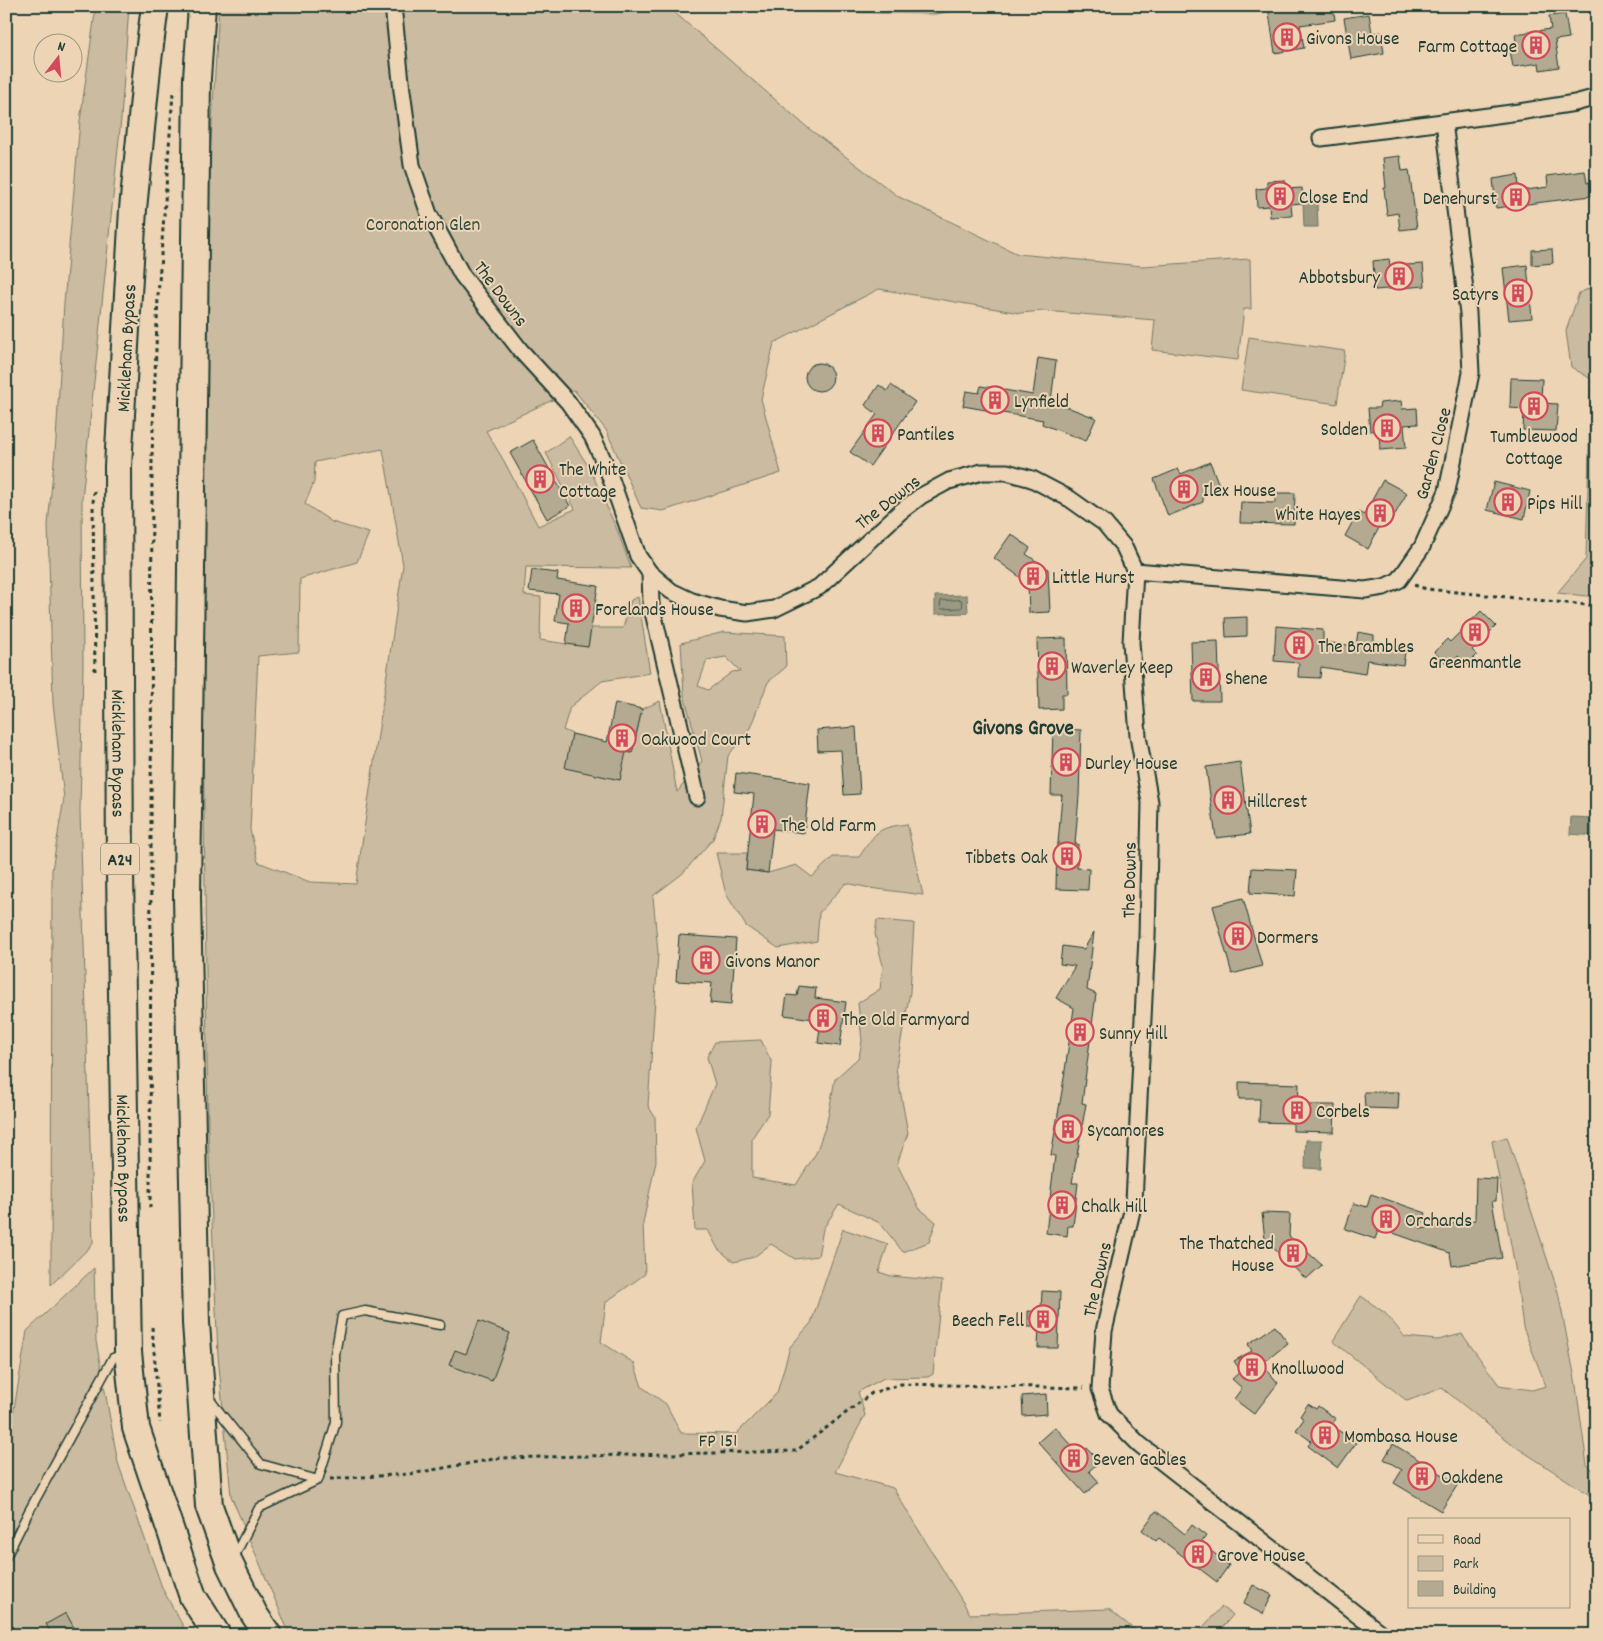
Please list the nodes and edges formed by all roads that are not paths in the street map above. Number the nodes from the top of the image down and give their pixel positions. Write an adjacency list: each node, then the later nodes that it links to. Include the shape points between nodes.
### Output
1 (155, 6): 11 (highway, Mickleham Bypass / A24, via 133,209 118,466 120,873)
2 (202, 6): 12 (highway, via 197,78 187,898)
3 (393, 6): 8 (street, The Downs, via 412,165 429,214 462,275 521,351 568,402 592,436 607,468 638,556)
4 (1597, 97): 5 (street)
5 (1444, 122): 6 (street); 7 (street, Garden Close, via 1468,314 1471,373 1447,491 1422,547 1399,580 1365,590)
6 (1321, 138)
7 (1135, 571): 8 (street, The Downs, via 1124,547 1104,523 1070,499 1032,479 1007,472 982,472 949,481 921,496 819,587 774,609 747,613 692,601 671,591); 18 (street, The Downs, via 1131,642 1138,736 1150,802 1144,1016 1134,1202 1104,1331 1100,1388 1109,1414 1138,1444)
8 (650, 573): 9 (street, via 651,604)
9 (697, 797)
10 (440, 1325): 13 (lane, via 365,1311 342,1316 335,1354 336,1422)
11 (128, 1352): 14 (lane, via 113,1358); 16 (highway, Mickleham Bypass / A24, via 136,1428 193,1596)
12 (200, 1389): 13 (lane, via 261,1464); 15 (highway, via 209,1506)
13 (318, 1480): 15 (lane, via 259,1508)
14 (6, 1557)
15 (230, 1565): 17 (highway)
16 (217, 1635)
17 (268, 1635)
18 (1383, 1635)

